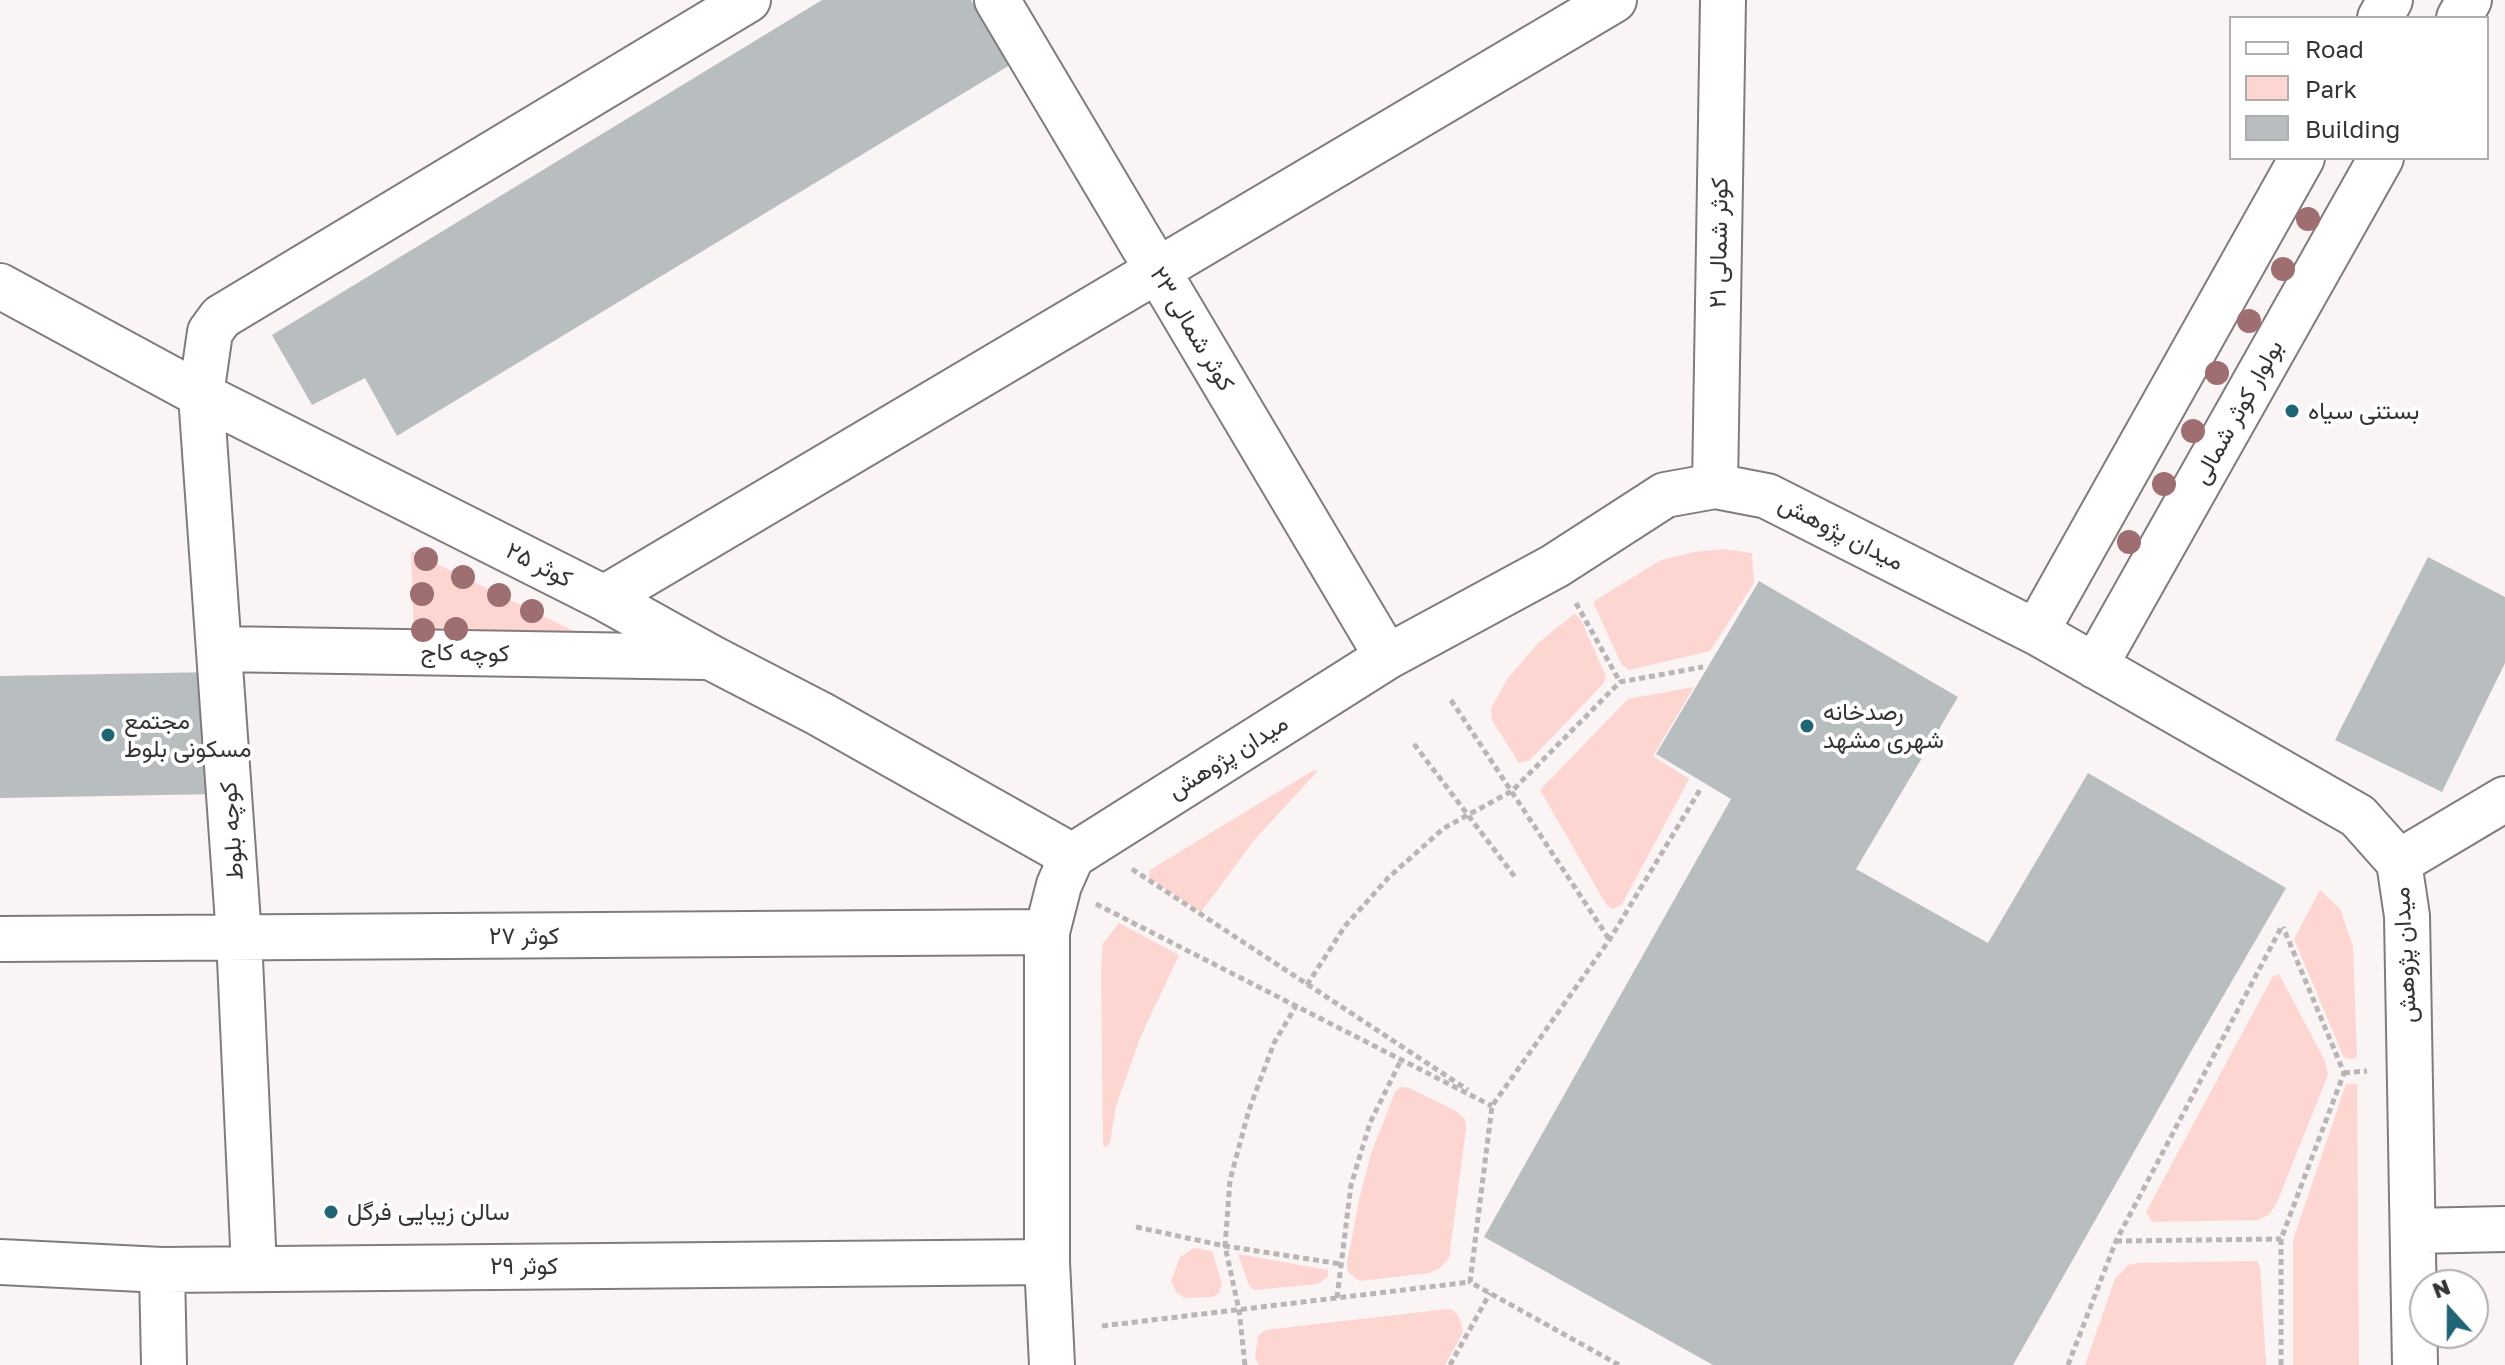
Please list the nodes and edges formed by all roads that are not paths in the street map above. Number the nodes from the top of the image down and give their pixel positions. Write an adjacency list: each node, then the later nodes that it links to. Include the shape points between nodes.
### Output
1 (748, 0): 9 (street, کوچه بلوط, via 221,317 210,332)
2 (1614, 0): 7 (street)
3 (1723, 0): 10 (street, کوثر شمالی ۲۱)
4 (1001, 1): 7 (street, کوثر شمالی ۲۳)
5 (2301, 160): 12 (street)
6 (2380, 160): 16 (street, بولوار کوثر شمالی)
7 (1158, 271): 11 (street); 15 (street, کوثر شمالی ۲۳)
8 (0, 286): 9 (street, کوثر ۲۵)
9 (201, 395): 11 (street, کوثر ۲۵); 13 (street, کوچه بلوط)
10 (1715, 486): 12 (street, میدان پژوهش, via 1767,496); 15 (street, میدان پژوهش, via 1665,495 1555,566)
11 (604, 598): 14 (street, کوثر ۲۵)
12 (2036, 632): 16 (street, میدان پژوهش)
13 (220, 649): 14 (street, کوچه کاج); 21 (street, کوچه بلوط)
14 (710, 657): 18 (street, کوثر ۲۵, via 820,714)
15 (1387, 657): 18 (street, میدان پژوهش)
16 (2095, 666): 19 (street, میدان پژوهش, via 2358,816)
17 (2505, 799): 19 (street)
18 (1074, 861): 20 (street)
19 (2399, 862): 24 (street, میدان پژوهش, via 2407,916)
20 (1047, 932): 21 (street, کوثر ۲۷); 26 (street)
21 (239, 937): 22 (street, کوثر ۲۷); 27 (street, کوچه بلوط)
22 (2, 939)
23 (2505, 1229): 24 (street)
24 (2413, 1231): 31 (street, میدان پژوهش)
25 (0, 1262): 28 (street, کوثر ۲۹)
26 (1047, 1262): 27 (street, کوثر ۲۹); 30 (street)
27 (254, 1268): 28 (street, کوثر ۲۹)
28 (162, 1270): 29 (street)
29 (164, 1365)
30 (1052, 1365)
31 (2415, 1365)

